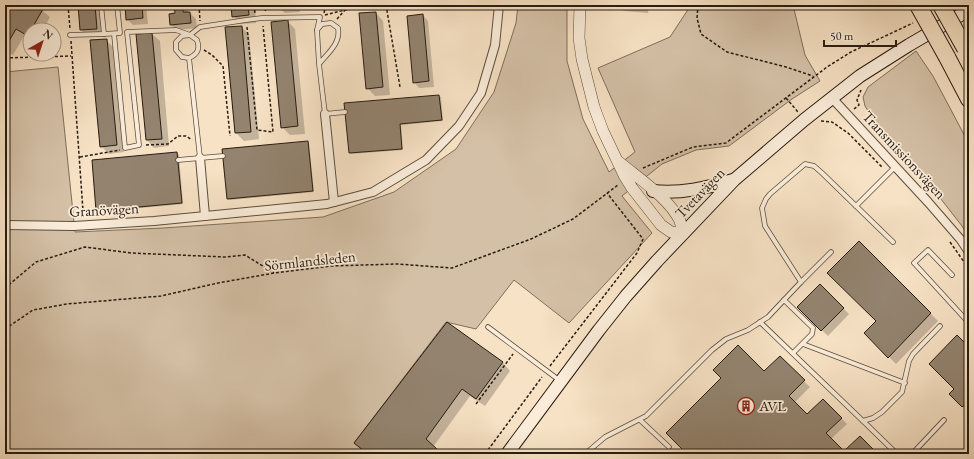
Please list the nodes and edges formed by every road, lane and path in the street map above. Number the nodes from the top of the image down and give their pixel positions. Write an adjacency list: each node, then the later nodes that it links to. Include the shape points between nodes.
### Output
1 (68, 5): 25 (path)
2 (101, 5): 23 (lane)
3 (117, 5): 22 (lane)
4 (199, 5): 19 (path)
5 (268, 5): 16 (path)
6 (382, 5): 12 (path)
7 (386, 5): 34 (path)
8 (499, 5): 54 (street, Granövägen, via 495,45 481,93 459,126 426,160 374,192)
9 (580, 5): 47 (street, via 579,38 587,83 594,108)
10 (698, 5): 33 (path, via 697,18 701,34 727,52)
11 (941, 5): 28 (highway, bridge)
12 (344, 10): 15 (path); 18 (path)
13 (969, 10): 35 (main road, Tvetavägen, via 860,76)
14 (919, 12): 33 (path); 36 (highway, bridge)
15 (320, 17): 16 (lane); 20 (lane)
16 (262, 18): 17 (lane); 17 (path, via 273,132 257,130)
17 (246, 20): 19 (lane)
18 (333, 24): 20 (lane, via 322,24); 32 (lane, via 338,28 340,36)
19 (200, 27): 26 (lane)
20 (317, 30): 32 (lane)
21 (127, 32): 22 (lane); 26 (lane, via 176,30); 40 (lane)
22 (120, 33): 24 (lane)
23 (104, 34): 24 (lane); 25 (lane)
24 (114, 34): 42 (lane)
25 (70, 35): 29 (path)
26 (190, 35): 27 (lane, via 197,40); 31 (lane, via 182,36 176,42 176,50 182,57)
27 (199, 48): 31 (lane, via 196,55); 39 (path, via 212,55 223,66)
28 (967, 52)
29 (72, 56): 30 (path); 44 (path)
30 (5, 58)
31 (189, 58): 41 (lane)
32 (319, 64): 38 (lane)
33 (814, 76): 49 (path, via 726,143 694,147)
34 (400, 87)
35 (832, 98): 48 (street, Transmissionsvägen); 50 (main road, Tvetavägen)
36 (969, 99)
37 (345, 112): 38 (lane)
38 (325, 114): 54 (street)
39 (230, 136)
40 (139, 145): 41 (path, via 168,144 178,136 186,136); 42 (lane)
41 (198, 145): 45 (lane)
42 (125, 148): 44 (path)
43 (223, 156): 45 (lane)
44 (79, 157): 56 (path)
45 (200, 158): 46 (lane); 57 (street)
46 (178, 160)
47 (618, 162): 52 (street); 59 (street, via 632,188 662,225 671,232)
48 (895, 167): 55 (lane); 62 (street, Transmissionsvägen)
49 (639, 170)
50 (734, 180): 52 (main road, via 685,191); 59 (main road, Tvetavägen)
51 (620, 184): 53 (path, Sörmlandsleden)
52 (653, 190): 59 (street, via 675,213)
53 (607, 193): 63 (path, Sörmlandsleden, via 566,223 531,239 452,268 397,264 331,266); 76 (path, via 643,239 637,253)
54 (334, 202): 57 (street, Granövägen)
55 (856, 206): 60 (lane); 65 (lane, via 814,166 805,164 766,199 762,208 765,226)
56 (83, 211)
57 (205, 216): 58 (street, Granövägen, via 74,226)
58 (5, 225)
59 (682, 234): 77 (main road, Tvetavägen, via 626,296)
60 (893, 242)
61 (831, 252): 65 (lane)
62 (969, 252)
63 (274, 273): 66 (path, via 245,255 225,257 131,254 85,247 36,262); 72 (path, Sörmlandsleden, via 161,296 67,304 33,310)
64 (952, 275): 69 (lane, via 928,250 914,262)
65 (801, 282): 67 (lane)
66 (5, 288)
67 (784, 300): 68 (lane); 73 (lane, via 813,328 812,334)
68 (760, 322): 75 (lane); 80 (lane, via 726,339 712,350)
69 (969, 323)
70 (940, 326): 78 (lane, via 913,354)
71 (488, 327): 74 (lane)
72 (5, 329)
73 (802, 344): 75 (lane); 78 (lane)
74 (517, 349): 76 (lane); 79 (path)
75 (793, 354): 82 (lane)
76 (546, 371): 77 (lane); 84 (path)
77 (561, 381): 85 (main road, Tvetavägen)
78 (905, 383): 82 (lane, via 902,392 882,412)
79 (476, 404)
80 (640, 420): 83 (lane); 86 (lane, via 605,437)
81 (944, 420): 88 (lane)
82 (864, 421): 87 (lane)
83 (669, 447)
84 (485, 454)
85 (508, 454)
86 (585, 454)
87 (897, 454)
88 (912, 454)

